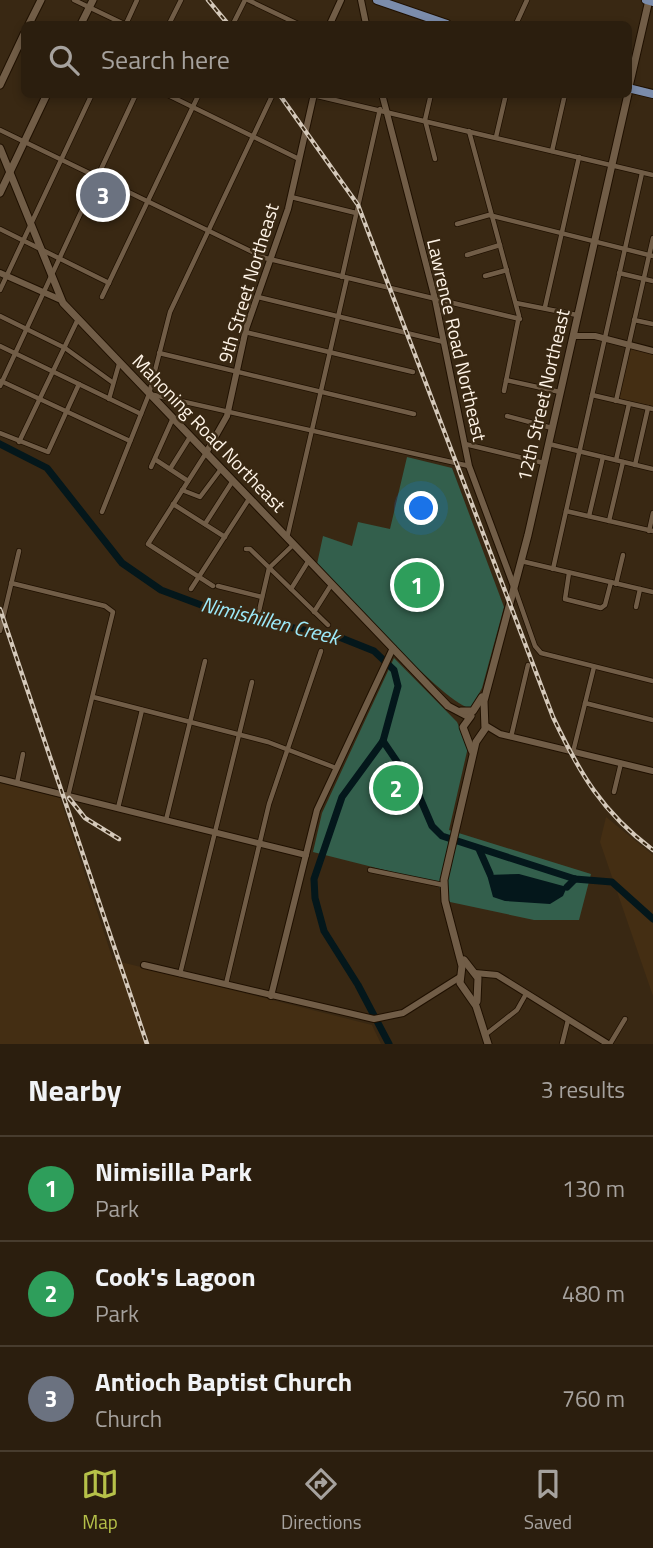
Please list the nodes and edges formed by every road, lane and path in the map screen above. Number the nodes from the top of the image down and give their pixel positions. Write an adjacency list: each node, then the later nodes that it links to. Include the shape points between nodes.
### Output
1 (41, 0): 12 (main road)
2 (74, 0): 11 (street)
3 (137, 0): 15 (street)
4 (181, 0): 16 (street)
5 (247, 0): 17 (street); 18 (street)
6 (341, 0): 19 (street)
7 (361, 0): 20 (street)
8 (377, 0): 21 (main road)
9 (527, 0): 22 (street)
10 (649, 1): 24 (main road, 12th Street Northeast)
11 (91, 4): 13 (main road); 14 (street)
12 (30, 21)
13 (82, 21)
14 (120, 21)
15 (126, 21)
16 (170, 21)
17 (235, 21)
18 (292, 21)
19 (331, 21)
20 (365, 21)
21 (438, 21)
22 (517, 21)
23 (21, 40): 25 (main road)
24 (632, 73)
25 (0, 85)
26 (632, 91): 27 (main road)
27 (653, 94)
28 (45, 98): 48 (main road)
29 (90, 98): 54 (street)
30 (134, 98): 59 (street)
31 (174, 98): 41 (street)
32 (197, 98): 41 (street)
33 (271, 98): 46 (street)
34 (311, 98): 52 (street, 9th Street Northeast)
35 (326, 98): 42 (street)
36 (382, 98): 42 (street, Lawrence Road Northeast)
37 (430, 98): 43 (street)
38 (505, 98): 47 (street)
39 (564, 98): 50 (street)
40 (626, 98): 55 (main road, 12th Street Northeast)
41 (193, 108): 46 (street); 62 (street)
42 (383, 110): 43 (street); 63 (street); 93 (street, Lawrence Road Northeast)
43 (425, 120): 45 (street); 53 (street)
44 (0, 130): 48 (street)
45 (469, 131): 47 (street); 64 (street)
46 (252, 137): 52 (street); 68 (street)
47 (496, 137): 50 (street)
48 (24, 142): 54 (street); 56 (main road)
49 (0, 148): 56 (main road, Mahoning Road Northeast)
50 (552, 151): 51 (street)
51 (579, 158): 55 (street); 69 (street)
52 (299, 159): 61 (street, 9th Street Northeast)
53 (435, 159)
54 (61, 160): 59 (street); 66 (street)
55 (611, 165): 57 (street); 72 (main road, 12th Street Northeast)
56 (10, 172): 60 (main road); 66 (main road, Mahoning Road Northeast)
57 (642, 173): 58 (street); 75 (street)
58 (653, 175)
59 (96, 177): 62 (street); 78 (street)
60 (1, 189)
61 (290, 197): 63 (street); 79 (street, 9th Street Northeast)
62 (148, 202): 68 (street); 88 (street)
63 (356, 213): 84 (street)
64 (492, 216): 65 (street); 69 (street); 73 (street)
65 (457, 224)
66 (31, 225): 71 (street); 74 (main road, Mahoning Road Northeast)
67 (0, 229): 71 (street)
68 (208, 231): 79 (street); 115 (street, via 170,312)
69 (562, 234): 72 (street); 96 (street)
70 (653, 238): 77 (street)
71 (24, 241): 74 (street); 82 (street)
72 (594, 241): 75 (street); 97 (main road, 12th Street Northeast)
73 (500, 245): 76 (street); 80 (street)
74 (40, 249): 78 (street); 85 (main road, Mahoning Road Northeast)
75 (624, 249): 77 (street); 81 (street)
76 (467, 255)
77 (651, 255): 86 (street)
78 (60, 259): 85 (street); 88 (street)
79 (270, 260): 84 (street); 91 (street, 9th Street Northeast)
80 (507, 270): 83 (street); 95 (street)
81 (619, 273): 86 (street); 107 (street)
82 (3, 274): 89 (street); 90 (street)
83 (485, 276)
84 (345, 277): 93 (street); 99 (street)
85 (51, 278): 90 (street); 94 (main road, Mahoning Road Northeast)
86 (644, 279): 87 (street); 102 (street)
87 (653, 281)
88 (109, 283): 92 (street)
89 (0, 290)
90 (44, 294): 94 (street); 104 (street)
91 (258, 297): 99 (street); 105 (street, 9th Street Northeast)
92 (102, 298)
93 (435, 299): 100 (street); 108 (street, Lawrence Road Northeast)
94 (61, 300): 101 (main road, Mahoning Road Northeast)
95 (516, 303): 96 (street); 100 (street)
96 (545, 307): 97 (street)
97 (577, 315): 106 (main road, 12th Street Northeast)
98 (0, 316): 104 (street)
99 (339, 316): 108 (street); 113 (street)
100 (520, 319): 120 (street)
101 (78, 320): 111 (street); 116 (main road, Mahoning Road Northeast)
102 (634, 320): 103 (street); 109 (street)
103 (653, 324)
104 (27, 329): 111 (street); 114 (street)
105 (245, 332): 113 (street); 117 (street, 9th Street Northeast)
106 (573, 336): 107 (street); 126 (main road, 12th Street Northeast)
107 (606, 339): 109 (street); 128 (street)
108 (444, 342): 146 (street, Lawrence Road Northeast)
109 (629, 345): 112 (street); 131 (street)
110 (0, 346): 114 (street)
111 (65, 348): 118 (street); 121 (street)
112 (653, 351)
113 (330, 352): 119 (street); 124 (street)
114 (15, 353): 118 (street); 122 (street)
115 (159, 353): 117 (street); 127 (street)
116 (120, 363): 121 (street); 127 (main road, Mahoning Road Northeast)
117 (237, 371): 124 (street); 134 (street, 9th Street Northeast)
118 (53, 372): 123 (street); 130 (street)
119 (413, 372)
120 (506, 380): 125 (street); 126 (street)
121 (112, 382): 129 (street)
122 (1, 383): 130 (street)
123 (79, 384): 129 (street); 135 (street)
124 (321, 391): 137 (street); 141 (street)
125 (504, 391)
126 (560, 392): 140 (main road, 12th Street Northeast)
127 (149, 394): 134 (street); 136 (street); 139 (main road, Mahoning Road Northeast)
128 (592, 395): 131 (street); 148 (street)
129 (109, 399): 136 (street)
130 (39, 400): 135 (street); 145 (street)
131 (616, 401): 132 (street)
132 (629, 404): 133 (street); 152 (street)
133 (650, 409): 155 (street)
134 (228, 412): 141 (street); 149 (street, 9th Street Northeast)
135 (66, 413): 144 (street); 145 (street, via 48,452)
136 (141, 414): 144 (street)
137 (414, 414)
138 (507, 416): 140 (street)
139 (173, 418): 143 (main road, Mahoning Road Northeast); 151 (street)
140 (552, 428): 147 (main road, 12th Street Northeast)
141 (313, 432): 156 (street); 174 (street)
142 (0, 433): 145 (street)
143 (191, 436): 149 (main road, Mahoning Road Northeast); 158 (street)
144 (130, 441): 167 (street)
145 (19, 442)
146 (465, 444): 154 (street); 156 (street, Lawrence Road Northeast)
147 (548, 444): 148 (street); 154 (main road, 12th Street Northeast)
148 (580, 451): 150 (street); 166 (street)
149 (206, 453): 159 (main road, Mahoning Road Northeast); 161 (street, 9th Street Northeast)
150 (603, 457): 152 (street); 169 (street)
151 (156, 460): 157 (street); 158 (street)
152 (616, 460): 153 (street)
153 (623, 462): 155 (street); 170 (street)
154 (544, 463): 179 (main road, 12th Street Northeast)
155 (635, 465): 160 (street)
156 (469, 466): 189 (street, Lawrence Road Northeast)
157 (151, 467)
158 (170, 469): 161 (street)
159 (221, 469): 162 (main road, Mahoning Road Northeast); 163 (street, via 200,497)
160 (653, 469)
161 (188, 481): 163 (street, 9th Street Northeast)
162 (233, 481): 164 (main road, Mahoning Road Northeast); 171 (street)
163 (182, 490): 165 (street, 9th Street Northeast)
164 (250, 498): 173 (street); 174 (main road, Mahoning Road Northeast)
165 (173, 504): 171 (street); 183 (street, 9th Street Northeast, via 148,544)
166 (566, 511): 169 (street); 181 (street)
167 (102, 512)
168 (653, 513): 172 (street)
169 (589, 516): 170 (street)
170 (609, 521): 172 (street)
171 (205, 524): 173 (street)
172 (651, 531)
173 (225, 537): 183 (street)
174 (291, 541): 178 (main road, Mahoning Road Northeast); 180 (street)
175 (246, 549): 180 (street)
176 (19, 551): 184 (street)
177 (623, 555): 185 (street)
178 (309, 560): 186 (main road, Mahoning Road Northeast); 188 (street)
179 (521, 561): 181 (street); 189 (main road, 12th Street Northeast)
180 (270, 568): 188 (street); 192 (street)
181 (553, 569): 182 (street)
182 (569, 573): 185 (street); 185 (street, via 564,598 603,607)
183 (199, 577): 187 (street); 192 (street)
184 (11, 583): 197 (street); 207 (street, via 112,609)
185 (613, 583): 190 (street)
186 (332, 584): 195 (street); 199 (main road, Mahoning Road Northeast)
187 (191, 589)
188 (291, 589): 195 (street)
189 (514, 589): 202 (street, via 538,652); 203 (main road, 12th Street Northeast)
190 (640, 589): 191 (street); 193 (street)
191 (653, 592)
192 (262, 597): 194 (street)
193 (635, 607)
194 (259, 611)
195 (314, 612): 196 (street)
196 (328, 625)
197 (0, 628)
198 (321, 651): 221 (street)
199 (391, 651): 206 (main road, Mahoning Road Northeast); 225 (street)
200 (205, 661): 214 (street)
201 (528, 665): 220 (street)
202 (594, 667): 204 (street); 209 (street)
203 (494, 671): 206 (main road, via 471,712 461,711); 208 (main road, 12th Street Northeast)
204 (653, 681)
205 (252, 682): 217 (street)
206 (435, 691): 210 (main road, Mahoning Road Northeast)
207 (93, 697): 211 (street); 230 (street)
208 (484, 701): 212 (main road, 12th Street Northeast); 215 (main road, 12th Street Northeast)
209 (585, 703): 213 (street); 222 (street)
210 (449, 706): 212 (main road, Mahoning Road Northeast); 216 (main road, Mahoning Road Northeast)
211 (142, 710): 214 (street); 231 (street)
212 (470, 717): 215 (main road, Mahoning Road Northeast); 216 (main road, 12th Street Northeast)
213 (653, 720)
214 (190, 722): 217 (street); 232 (street)
215 (484, 723): 218 (street); 219 (main road, 12th Street Northeast)
216 (463, 725): 219 (main road, Mahoning Road Northeast)
217 (239, 734): 221 (street); 233 (street)
218 (500, 734): 219 (street); 220 (street)
219 (476, 736): 237 (main road)
220 (511, 737): 222 (street)
221 (289, 748): 225 (street); 234 (street)
222 (573, 752): 224 (street)
223 (23, 754): 228 (street)
224 (621, 763): 226 (street); 229 (street)
225 (336, 768): 235 (street, via 317,810)
226 (653, 771)
227 (0, 779): 228 (street)
228 (17, 783): 230 (street)
229 (614, 792)
230 (68, 796): 231 (street)
231 (118, 808): 232 (street)
232 (166, 820): 233 (street)
233 (215, 832): 234 (street); 241 (street)
234 (260, 843): 235 (street); 245 (street)
235 (306, 855): 249 (street)
236 (370, 870): 237 (street)
237 (443, 886): 238 (main road)
238 (458, 947): 240 (main road); 242 (main road)
239 (144, 965): 241 (street)
240 (474, 972): 242 (main road); 243 (street, via 493,973); 244 (main road)
241 (180, 974): 245 (street)
242 (461, 976): 246 (main road); 248 (street)
243 (503, 980): 244 (street, via 489,977); 247 (street)
244 (478, 984): 246 (main road, via 471,990); 250 (main road)
245 (226, 985): 249 (street)
246 (464, 988): 248 (street, via 456,986); 250 (main road)
247 (527, 994): 252 (street); 253 (street, via 517,1010)
248 (437, 995): 249 (street, via 383,1019)
249 (271, 996)
250 (477, 1006): 253 (main road)
251 (625, 1019): 256 (street)
252 (568, 1020): 255 (street); 256 (street)
253 (485, 1035): 254 (main road)
254 (488, 1044)
255 (562, 1044)
256 (609, 1044)

